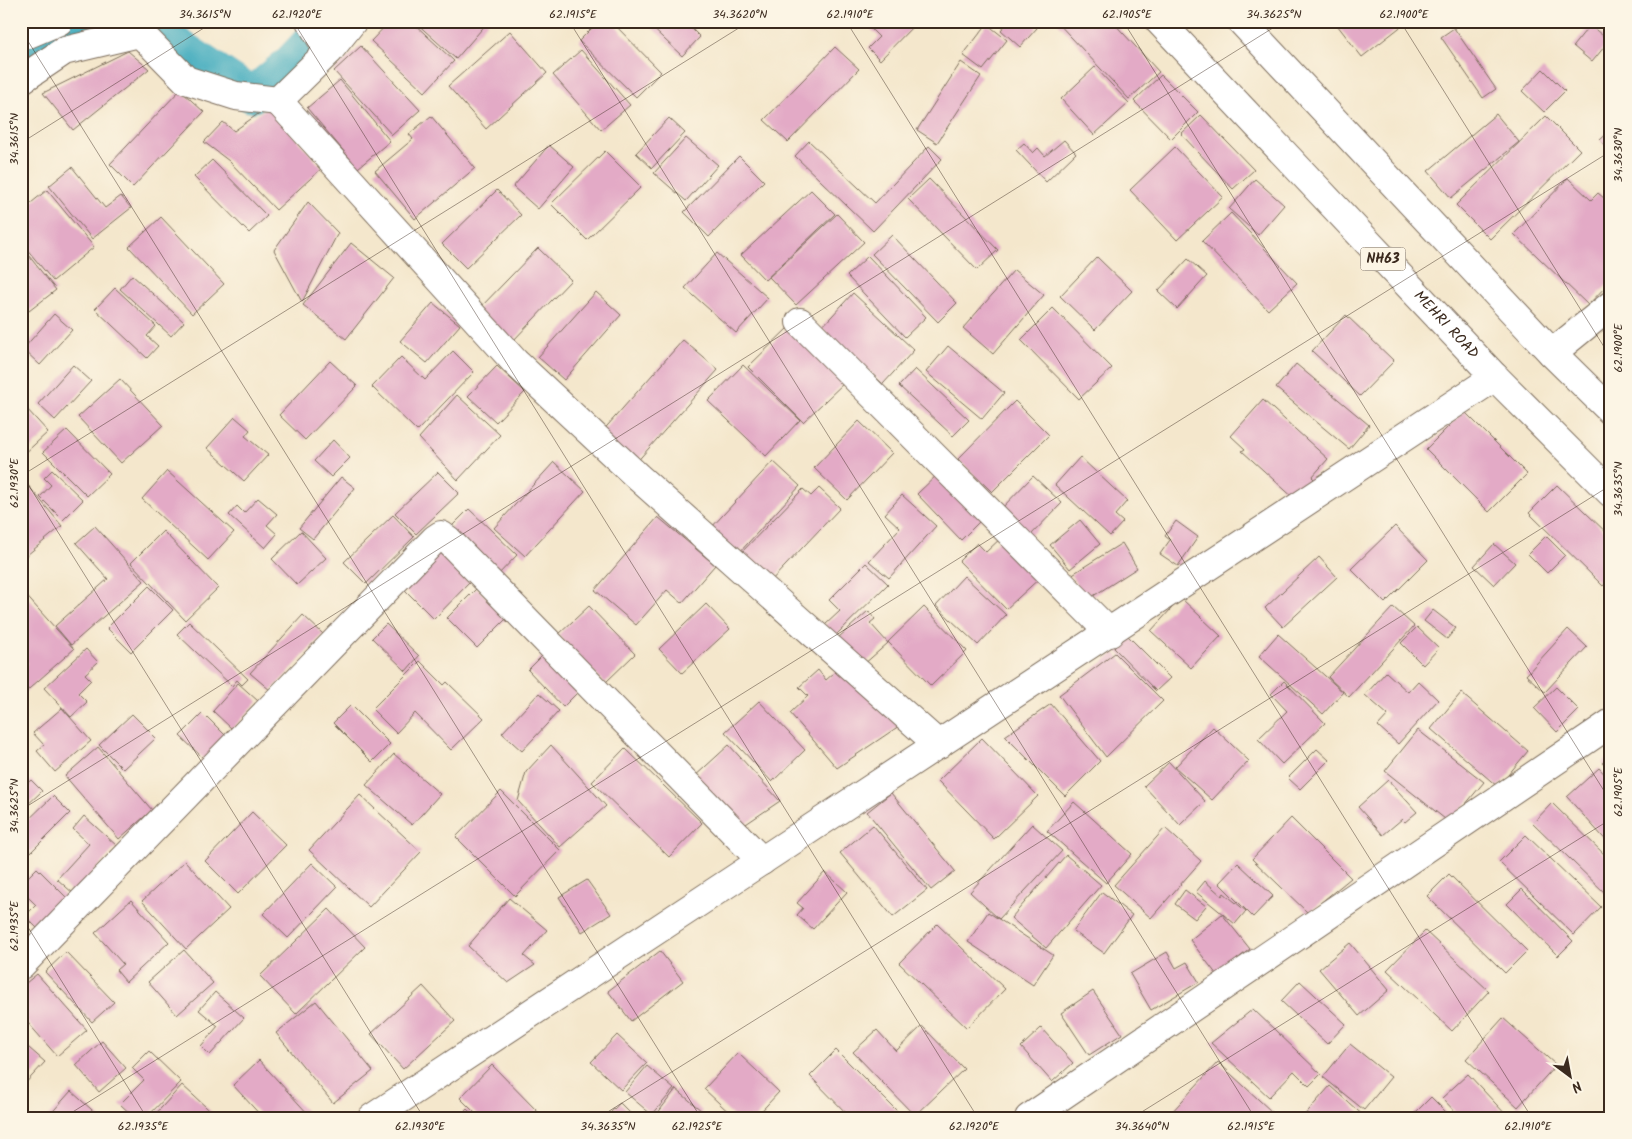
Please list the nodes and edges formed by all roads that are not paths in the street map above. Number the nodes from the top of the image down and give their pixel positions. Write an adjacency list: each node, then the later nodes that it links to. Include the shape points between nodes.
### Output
1 (59, 21): 6 (main road)
2 (310, 21): 7 (main road)
3 (353, 21): 7 (main road)
4 (1159, 21): 13 (main road, MEHRI ROAD / NH63)
5 (1241, 21): 12 (main road)
6 (21, 37)
7 (329, 51): 9 (main road)
8 (21, 80): 9 (main road, via 64,51 140,33 186,80 236,96)
9 (278, 101): 18 (main road, via 515,362)
10 (1611, 305): 12 (main road)
11 (800, 322): 16 (main road)
12 (1552, 353): 14 (main road)
13 (1495, 377): 15 (main road, MEHRI ROAD / NH63); 16 (main road)
14 (1611, 411)
15 (1611, 493)
16 (1110, 633): 18 (main road)
17 (1611, 723): 22 (main road)
18 (939, 745): 19 (main road)
19 (762, 861): 20 (main road, via 441,536); 21 (main road)
20 (21, 966)
21 (372, 1118)
22 (1029, 1118)

